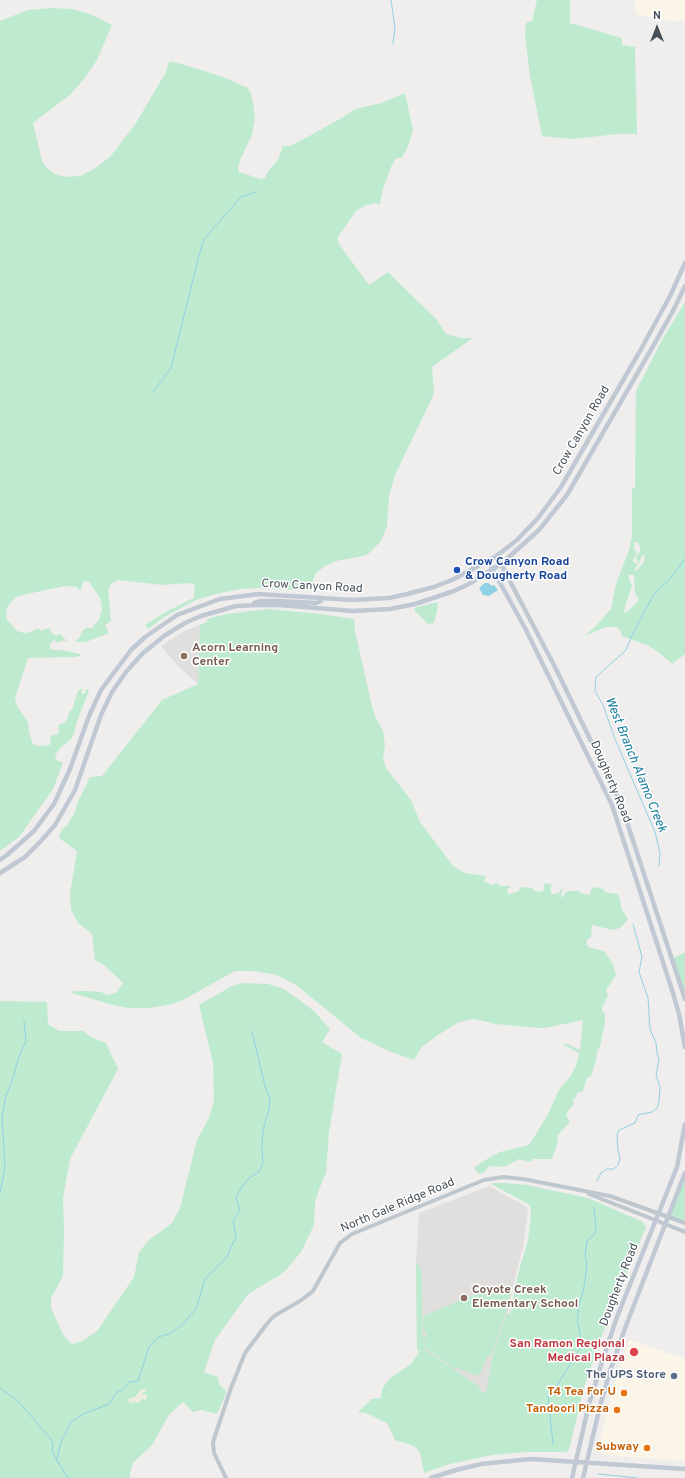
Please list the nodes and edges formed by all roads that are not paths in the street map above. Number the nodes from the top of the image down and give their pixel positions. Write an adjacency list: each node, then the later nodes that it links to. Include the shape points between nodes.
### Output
1 (685, 266): 3 (main road, Crow Canyon Road, via 640,351 550,504 531,526)
2 (685, 286): 5 (main road, Crow Canyon Road, via 567,495 539,530)
3 (496, 558): 4 (main road, Crow Canyon Road); 5 (main road, Dougherty Road)
4 (488, 562): 6 (main road, Dougherty Road); 7 (main road, Crow Canyon Road, via 452,580 407,594 366,600)
5 (501, 564): 6 (main road, Crow Canyon Road); 11 (main road, Dougherty Road, via 559,674 620,801)
6 (492, 570): 8 (main road, Crow Canyon Road, via 454,591 390,609 353,611); 12 (main road, Dougherty Road, via 525,628 612,805 673,993)
7 (323, 598): 8 (main road, via 316,603 272,601); 9 (main road, Crow Canyon Road, via 258,594 220,599 182,612 145,637 123,660 101,690 88,716 70,769 54,804 34,831)
8 (251, 605): 10 (main road, Crow Canyon Road, via 224,609 196,618 164,636 142,654 112,692 101,715 75,790 55,825 24,857)
9 (0, 860)
10 (0, 873)
11 (685, 999)
12 (685, 1047)
13 (685, 1124): 16 (main road, Dougherty Road, via 677,1168)
14 (685, 1173): 17 (main road, Dougherty Road)
15 (577, 1190): 16 (street, North Gale Ridge Road, via 610,1196); 18 (street, North Gale Ridge Road); 25 (street, North Gale Ridge Road, via 514,1178 484,1180 345,1238 313,1290 274,1316 245,1353 213,1442 214,1453)
16 (659, 1213): 17 (street, North Gale Ridge Road); 18 (main road, Dougherty Road)
17 (668, 1217): 19 (street, North Gale Ridge Road); 20 (main road, Dougherty Road)
18 (656, 1221): 20 (street, North Gale Ridge Road); 22 (main road, Dougherty Road, via 602,1362)
19 (685, 1223)
20 (665, 1224): 21 (street, North Gale Ridge Road); 23 (main road, Dougherty Road, via 611,1368)
21 (685, 1232)
22 (576, 1461): 23 (main road); 26 (main road, via 505,1461 456,1470); 27 (main road, Dougherty Road)
23 (587, 1463): 24 (main road); 28 (main road, Dougherty Road)
24 (685, 1469)
25 (226, 1478)
26 (430, 1478)
27 (572, 1478)
28 (583, 1478)

